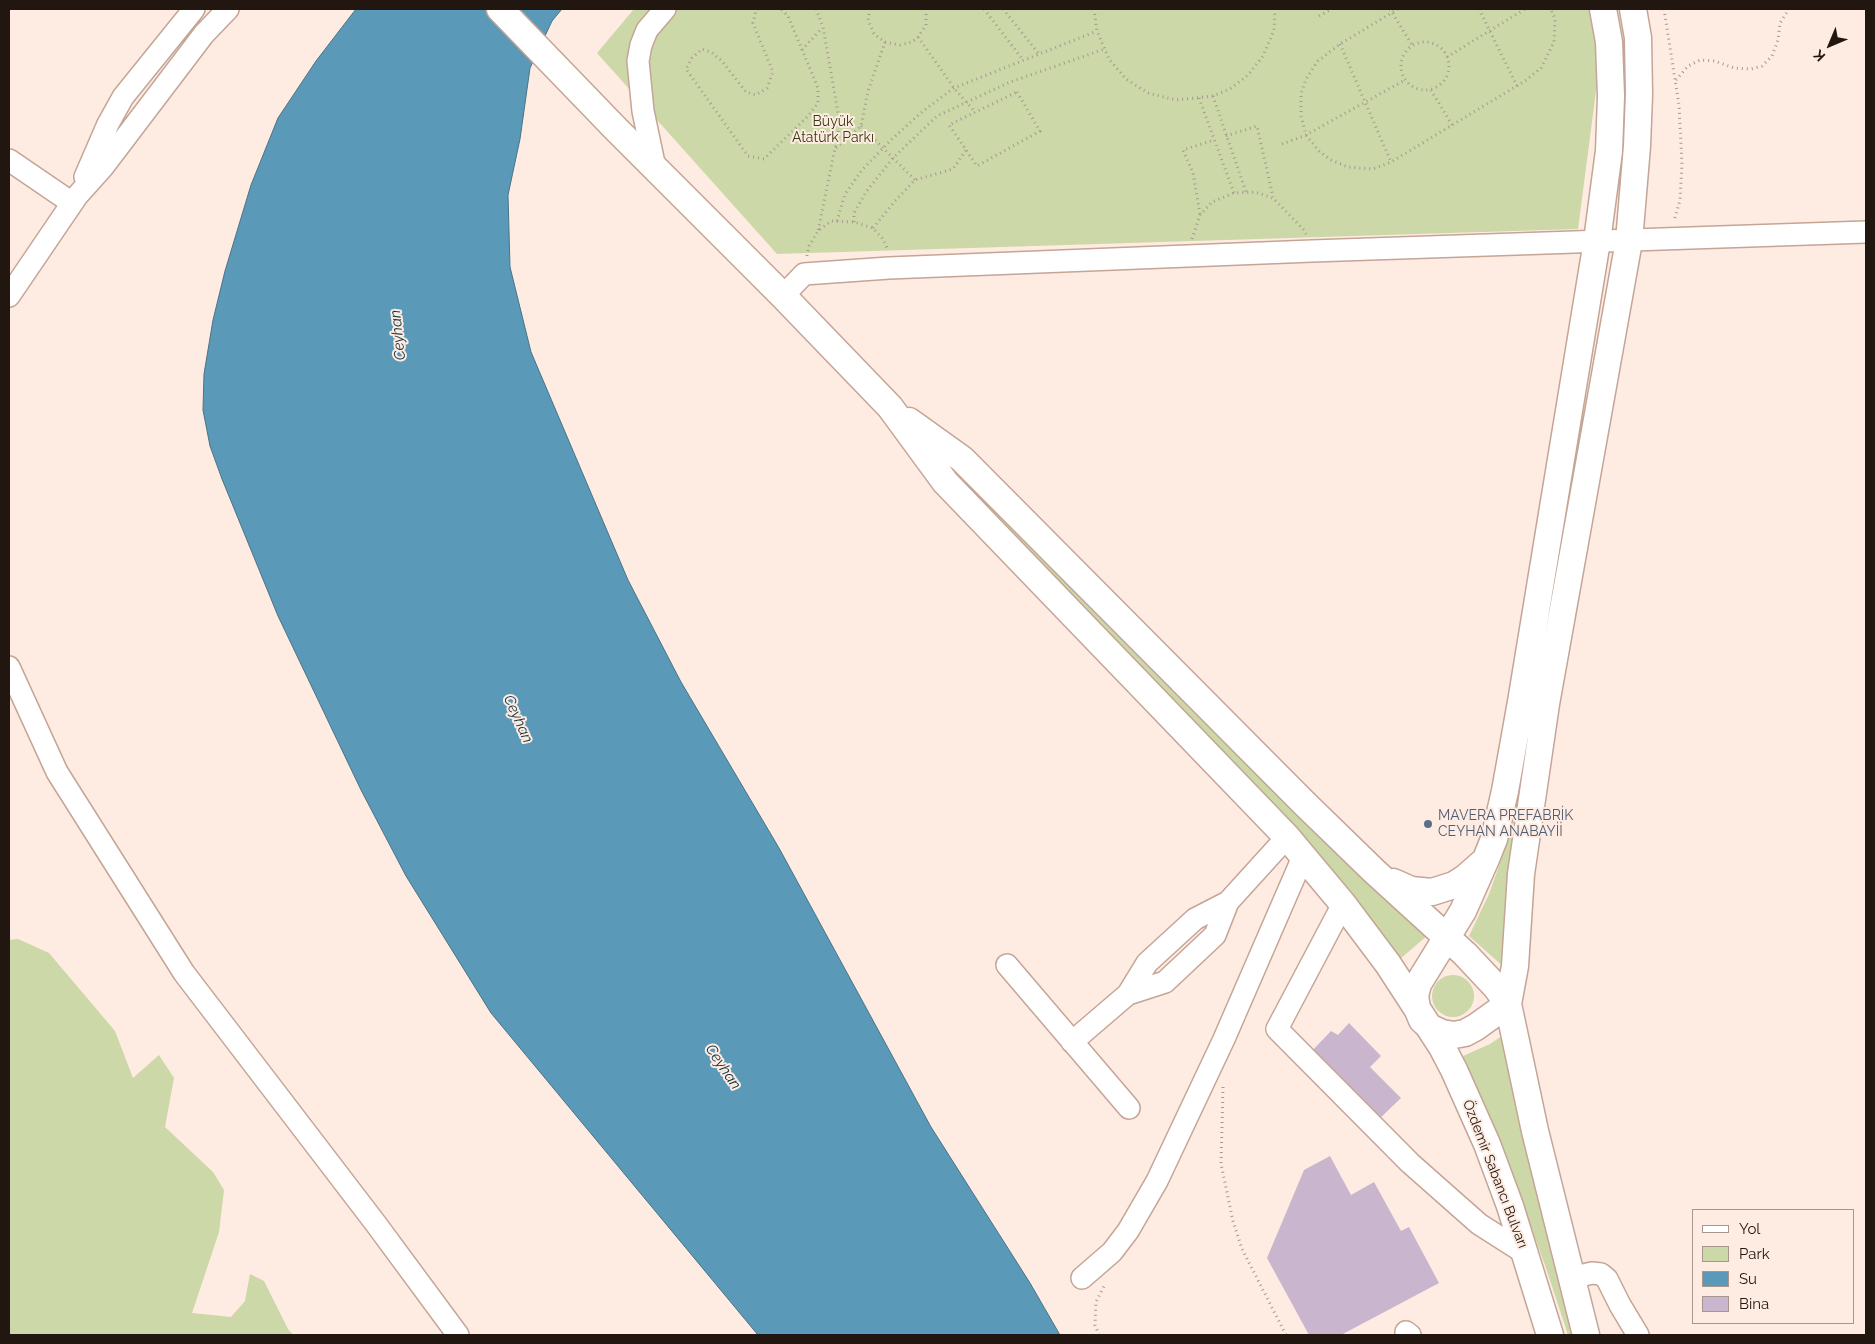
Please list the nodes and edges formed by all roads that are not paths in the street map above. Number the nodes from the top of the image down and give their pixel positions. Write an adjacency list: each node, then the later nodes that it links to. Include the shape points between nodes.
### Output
1 (194, 9): 9 (street, via 123,97)
2 (228, 9): 9 (street, via 204,34)
3 (500, 9): 8 (main road)
4 (665, 9): 8 (street, via 647,30 638,60 643,111)
5 (1604, 9): 11 (main road, via 1611,96 1609,151)
6 (1633, 9): 12 (main road, via 1638,38 1639,94)
7 (9, 160): 9 (street)
8 (655, 168): 14 (main road)
9 (75, 199): 13 (street)
10 (1866, 232): 12 (street)
11 (1597, 241): 12 (street); 14 (street, via 888,268 804,274); 19 (main road, via 1521,702 1505,790)
12 (1628, 241): 24 (main road, via 1546,704 1521,874)
13 (9, 296)
14 (784, 296): 15 (main road)
15 (890, 407): 17 (main road, via 945,482); 20 (main road, via 962,459)
16 (9, 667): 31 (street, via 57,772 184,973)
17 (1287, 837): 18 (main road); 26 (street, via 1228,902 1214,935 1165,982 1128,994)
18 (1303, 858): 21 (main road); 29 (street, via 1224,1039 1157,1181 1128,1232 1112,1252)
19 (1486, 859): 20 (main road, via 1454,885 1432,892 1403,888); 22 (main road)
20 (1374, 871): 22 (main road)
21 (1343, 904): 25 (main road, via 1388,964); 28 (street, via 1278,1029 1410,1163 1479,1224)
22 (1448, 938): 24 (main road, via 1496,987); 25 (main road, via 1418,984 1415,996)
23 (1007, 965): 26 (street)
24 (1508, 1004): 25 (main road, via 1465,1033 1442,1033); 30 (main road)
25 (1422, 1020): 28 (main road, Özdemir Sabancı Bulvarı, via 1442,1047 1487,1144)
26 (1072, 1042): 27 (street)
27 (1129, 1108)
28 (1526, 1254): 32 (main road, Özdemir Sabancı Bulvarı)
29 (1082, 1278)
30 (1571, 1278): 33 (main road); 34 (street, via 1592,1273 1607,1279)
31 (458, 1335)
32 (1550, 1335)
33 (1586, 1335)
34 (1638, 1335)

